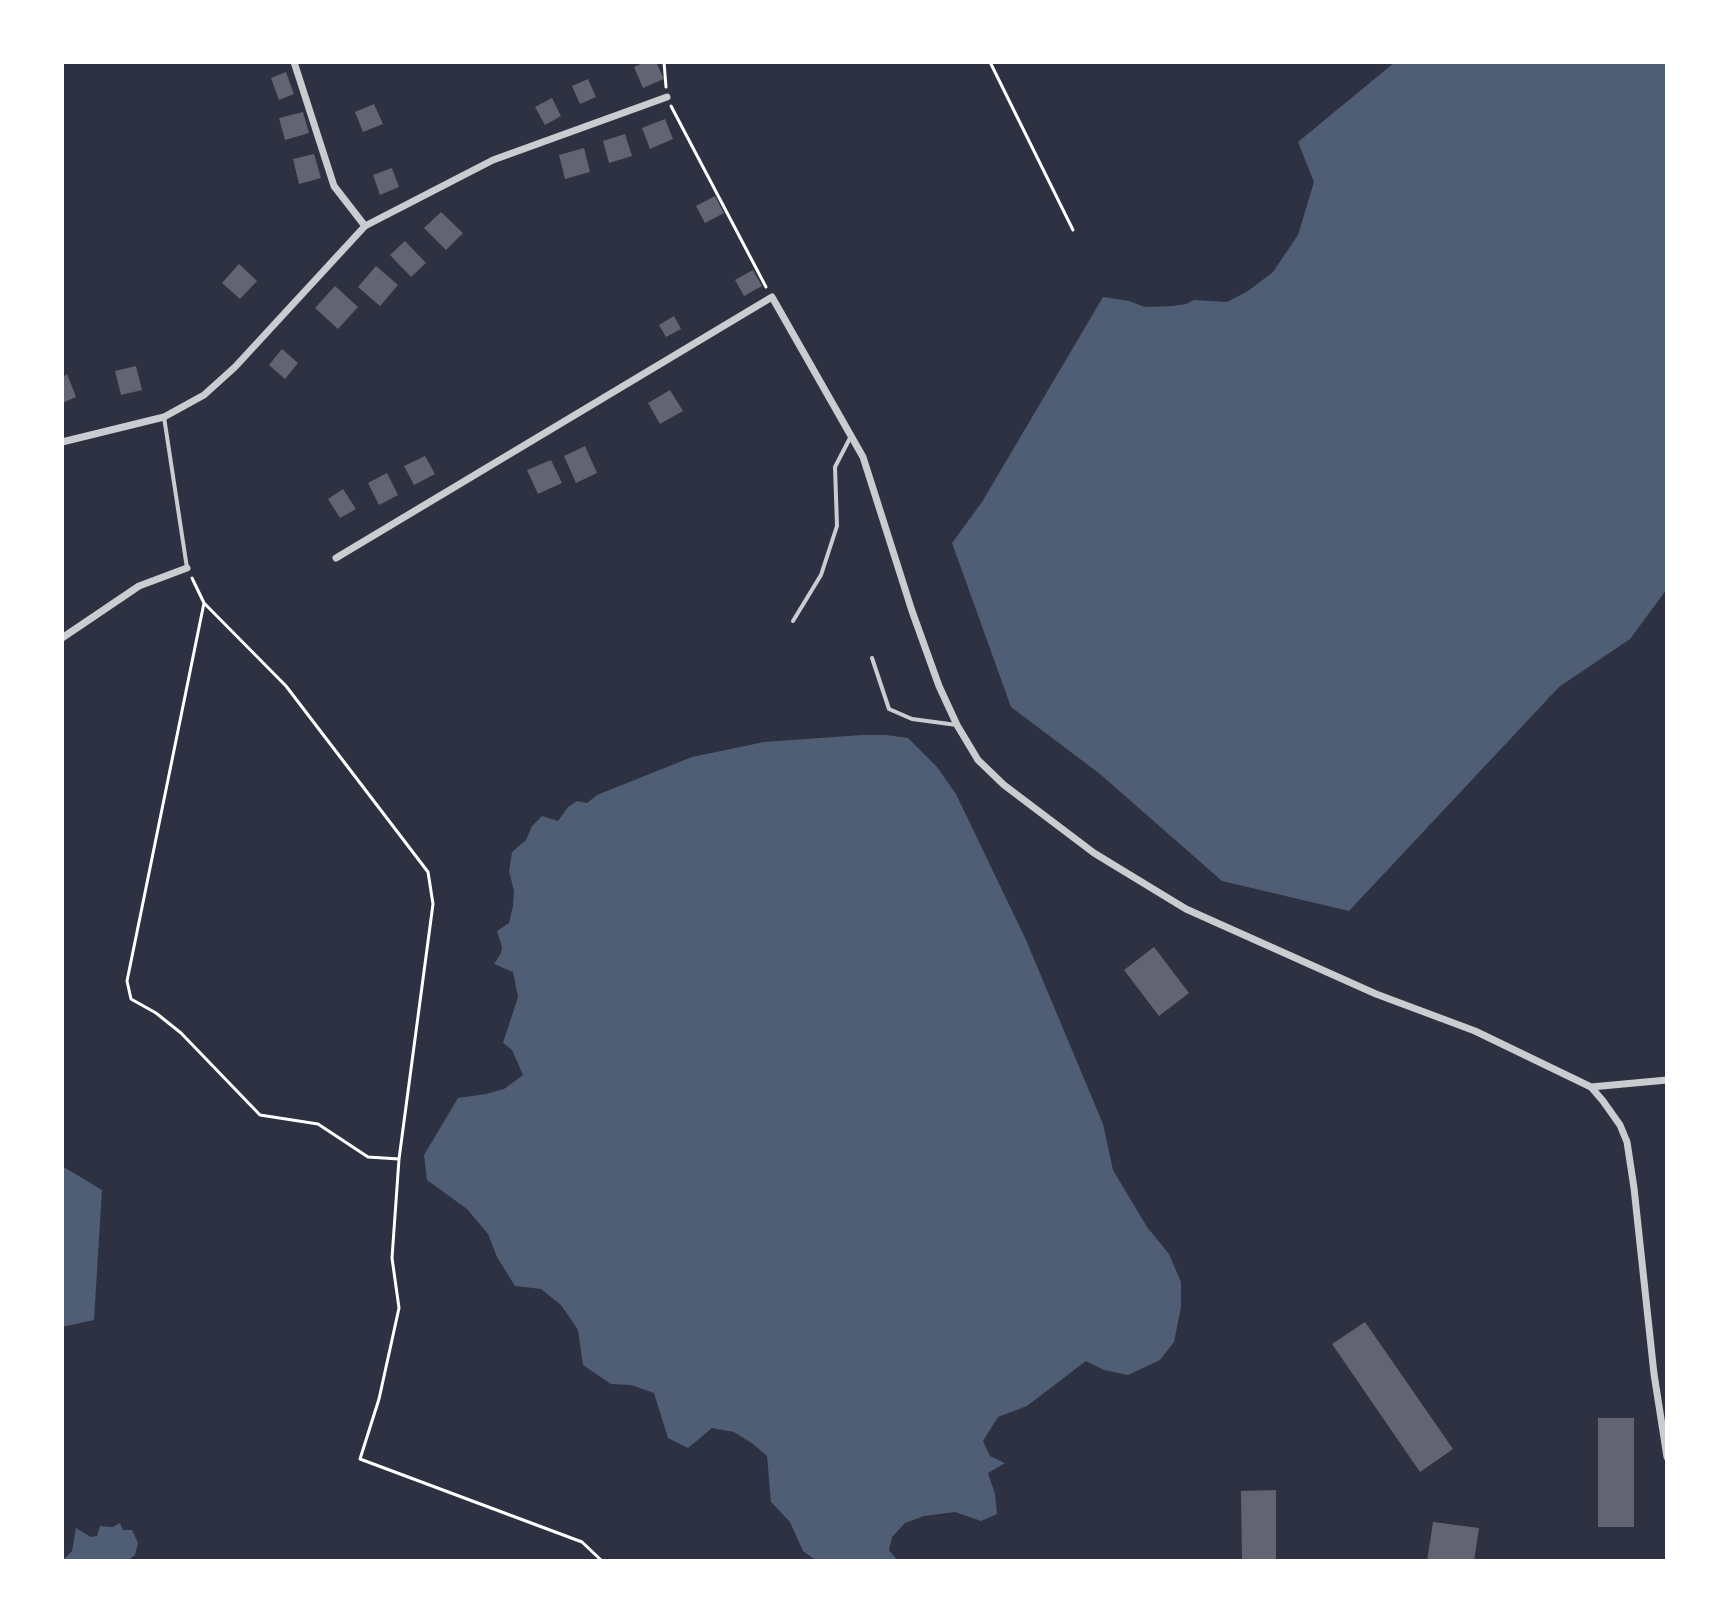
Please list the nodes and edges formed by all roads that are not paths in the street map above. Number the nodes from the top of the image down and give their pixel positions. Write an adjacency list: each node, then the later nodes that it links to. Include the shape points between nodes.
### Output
1 (294, 62): 3 (street, via 334,186)
2 (667, 97): 3 (street, via 493,160)
3 (365, 226): 4 (street, via 235,367 204,395)
4 (164, 417): 6 (street); 8 (lane)
5 (851, 435): 7 (street, via 772,297); 9 (lane, via 835,467 837,526 821,575); 12 (street)
6 (62, 442)
7 (336, 558)
8 (187, 568): 10 (street, via 139,586)
9 (793, 621)
10 (62, 638)
11 (872, 658): 12 (lane, via 889,709 912,719)
12 (957, 725): 14 (street, via 978,760 1004,785 1094,853 1186,909 1376,994 1475,1031)
13 (1667, 1080): 14 (street)
14 (1591, 1087): 15 (street, via 1627,1142)
15 (1667, 1457)

